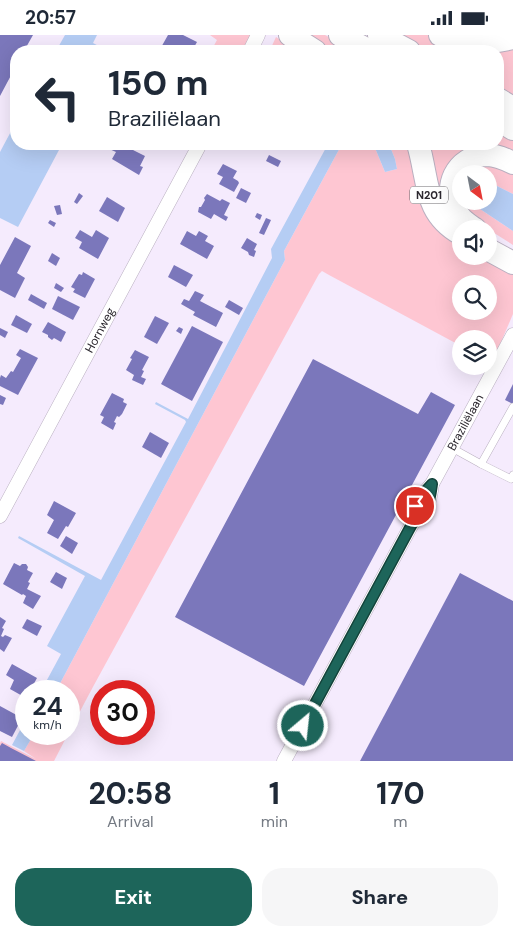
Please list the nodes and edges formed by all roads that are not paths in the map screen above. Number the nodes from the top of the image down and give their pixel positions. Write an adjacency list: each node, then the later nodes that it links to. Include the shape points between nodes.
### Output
1 (290, 35): 6 (highway)
2 (340, 35): 7 (highway)
3 (379, 35): 8 (highway)
4 (440, 35): 5 (highway, via 480,43)
5 (513, 37)
6 (306, 45)
7 (359, 45)
8 (398, 45)
9 (197, 150): 23 (street, Hornweg)
10 (420, 150): 13 (highway, N201, via 434,207 440,218)
11 (513, 163): 12 (highway, N201, via 495,156 480,156 456,172 450,192 453,204)
12 (464, 220)
13 (452, 228)
14 (497, 240): 15 (highway)
15 (513, 249)
16 (497, 254): 17 (highway)
17 (513, 263)
18 (513, 336): 20 (street, Braziliëlaan)
19 (513, 407): 21 (lane)
20 (452, 448): 21 (lane); 24 (street, Braziliëlaan, via 432,484 415,506 412,524)
21 (481, 464): 22 (lane, via 511,479)
22 (513, 475)
23 (0, 516)
24 (284, 761)

